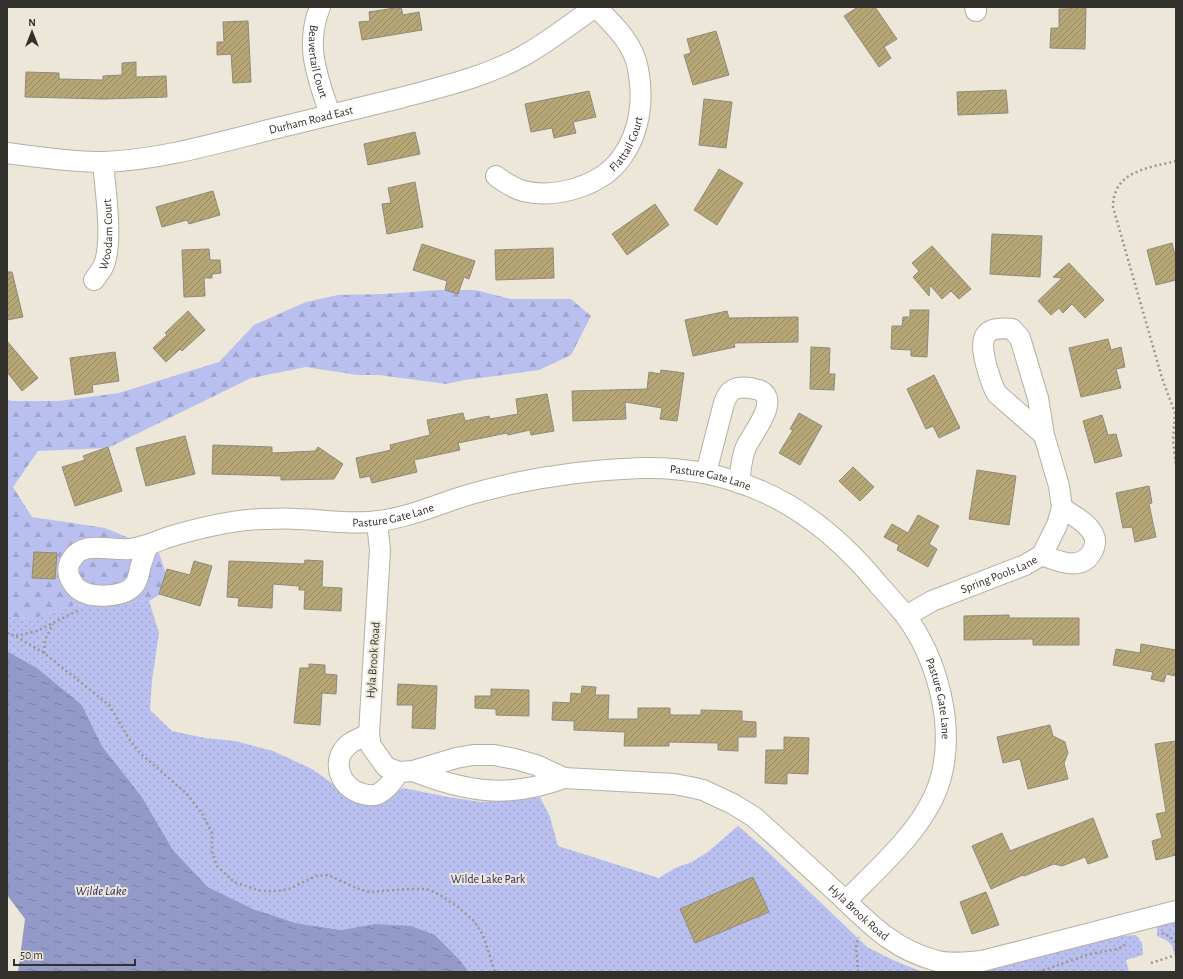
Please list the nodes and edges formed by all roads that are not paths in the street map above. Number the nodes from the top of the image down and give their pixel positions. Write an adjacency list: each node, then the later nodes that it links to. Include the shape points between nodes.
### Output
1 (320, 7): 3 (street, Beavertail Court, via 313,30 312,47)
2 (596, 7): 3 (street, Durham Road East, via 522,57 488,71 451,85); 6 (street, Flattail Court, via 624,36 638,69 640,113 631,142 622,158 607,173 592,182 556,193 523,191)
3 (330, 116): 5 (street, Durham Road East, via 169,154)
4 (7, 153): 5 (street, Durham Road East)
5 (103, 162): 7 (street, Woodam Court, via 109,236 103,267)
6 (496, 176)
7 (94, 280)
8 (1044, 435): 8 (street, Spring Pools Lane, via 1038,398 1020,338 1012,329 994,328 983,339 982,345 992,387); 11 (street, Spring Pools Lane, via 1059,486)
9 (706, 473): 10 (street, Pasture Gate Lane); 10 (street, via 727,395 733,390 753,388 767,398 767,408 742,457); 12 (street, Pasture Gate Lane, via 644,468 564,474 519,481)
10 (740, 483): 15 (street, Pasture Gate Lane, via 781,501 816,523 859,561)
11 (1062, 508): 14 (street, Spring Pools Lane, via 1057,525); 14 (street, via 1089,528 1094,536 1095,546 1090,557 1081,563 1070,564)
12 (377, 522): 13 (street, Pasture Gate Lane, via 258,519 220,524); 16 (street, Hyla Brook Road, via 380,550)
13 (148, 545)
14 (1042, 555): 15 (street, Spring Pools Lane, via 1024,565 932,601)
15 (906, 616): 19 (street, Pasture Gate Lane, via 922,642 937,678 942,701 945,752 941,778 933,799 920,821 902,844)
16 (369, 734): 17 (street, Hyla Brook Road, via 371,746 386,767); 17 (street, via 351,742 345,748 338,766 345,785 354,792 377,794)
17 (406, 772): 18 (street, Hyla Brook Road, via 456,786 494,792 534,788); 18 (street, Hyla Brook Road, via 456,758 494,756 529,763)
18 (564, 778): 19 (street, Hyla Brook Road, via 674,784 703,790 717,796 754,816)
19 (846, 901): 20 (street, Hyla Brook Road, via 868,923 913,953 935,961 957,963 982,962)
20 (1176, 911)

